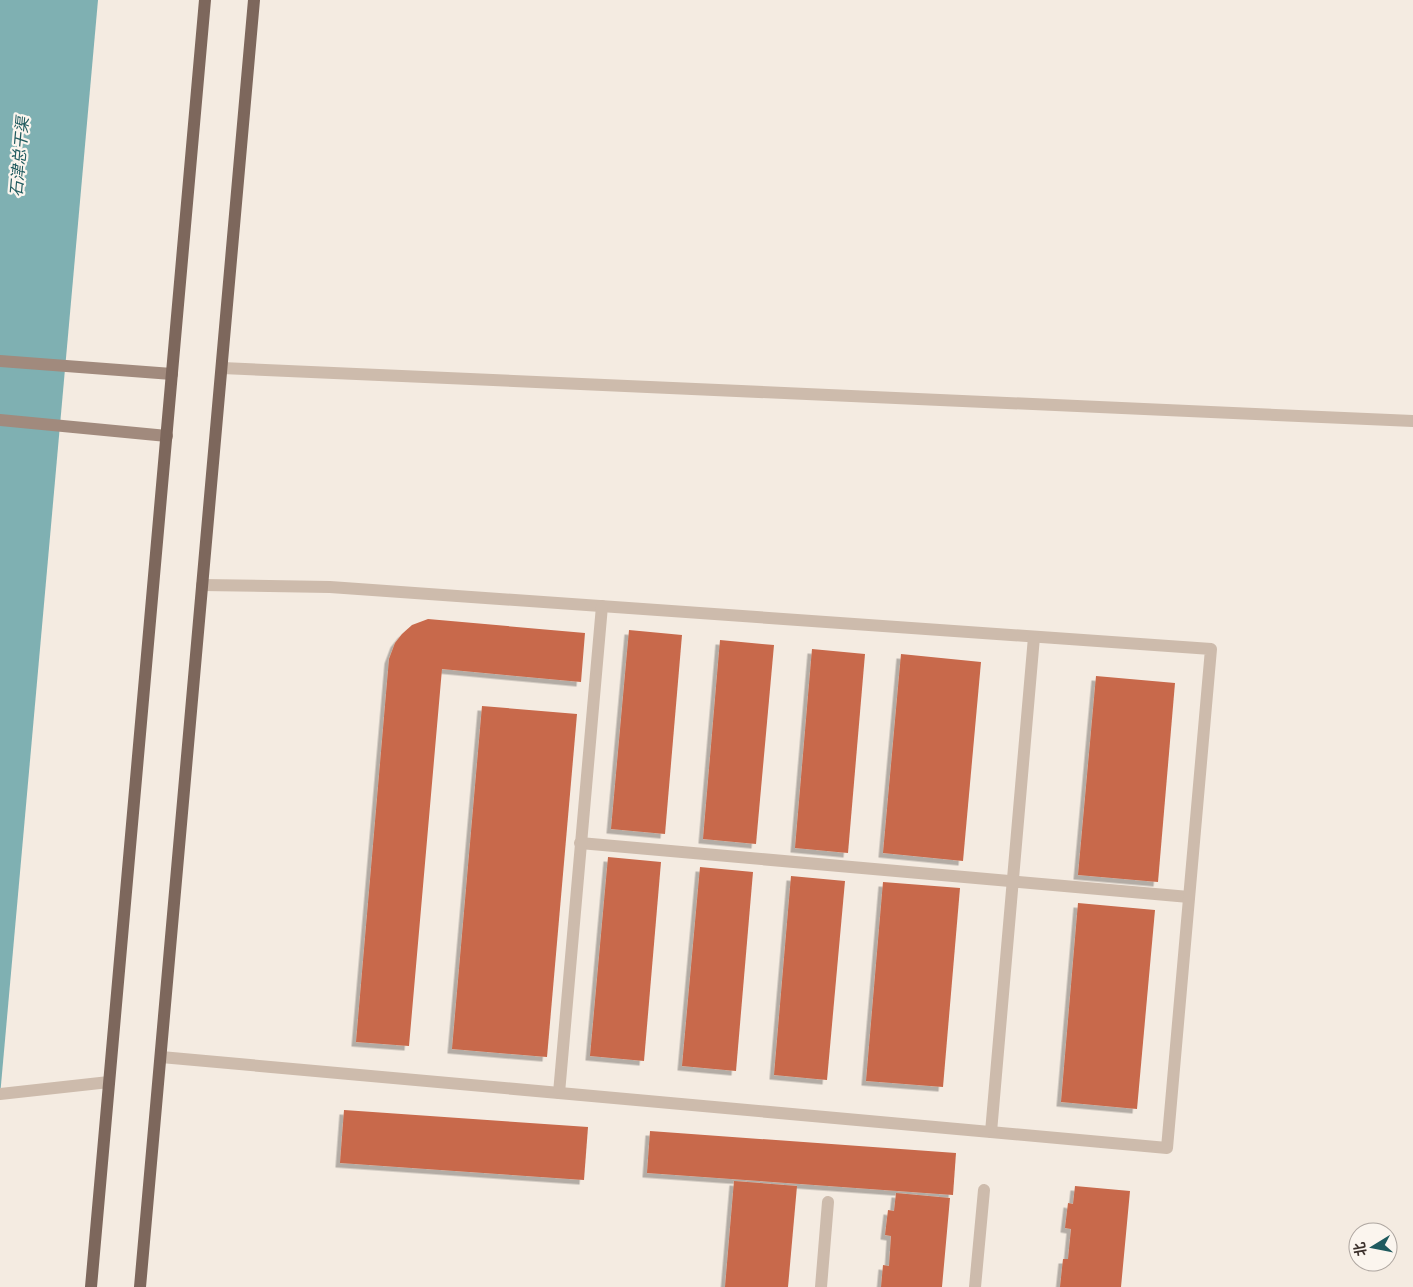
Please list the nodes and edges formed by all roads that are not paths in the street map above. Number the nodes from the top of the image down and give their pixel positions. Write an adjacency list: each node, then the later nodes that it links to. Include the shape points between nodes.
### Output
1 (205, 0): 5 (main road)
2 (254, 0): 4 (main road)
3 (0, 361): 5 (main road)
4 (222, 368): 7 (street); 9 (main road)
5 (172, 374): 8 (main road)
6 (0, 420): 8 (main road)
7 (1413, 421)
8 (166, 436): 16 (main road)
9 (202, 586): 10 (street, via 330,587); 15 (main road)
10 (602, 606): 11 (street); 12 (street)
11 (1034, 637): 13 (street); 14 (street, via 1211,649)
12 (580, 843): 13 (street); 17 (street)
13 (1013, 881): 14 (street); 19 (street)
14 (1189, 898): 19 (street, via 1167,1148)
15 (161, 1057): 17 (street); 23 (main road)
16 (110, 1082): 18 (street); 22 (main road)
17 (559, 1093): 19 (street)
18 (0, 1094)
19 (991, 1132)
20 (984, 1190): 25 (street)
21 (828, 1202): 24 (street)
22 (91, 1287)
23 (140, 1287)
24 (821, 1287)
25 (975, 1287)

